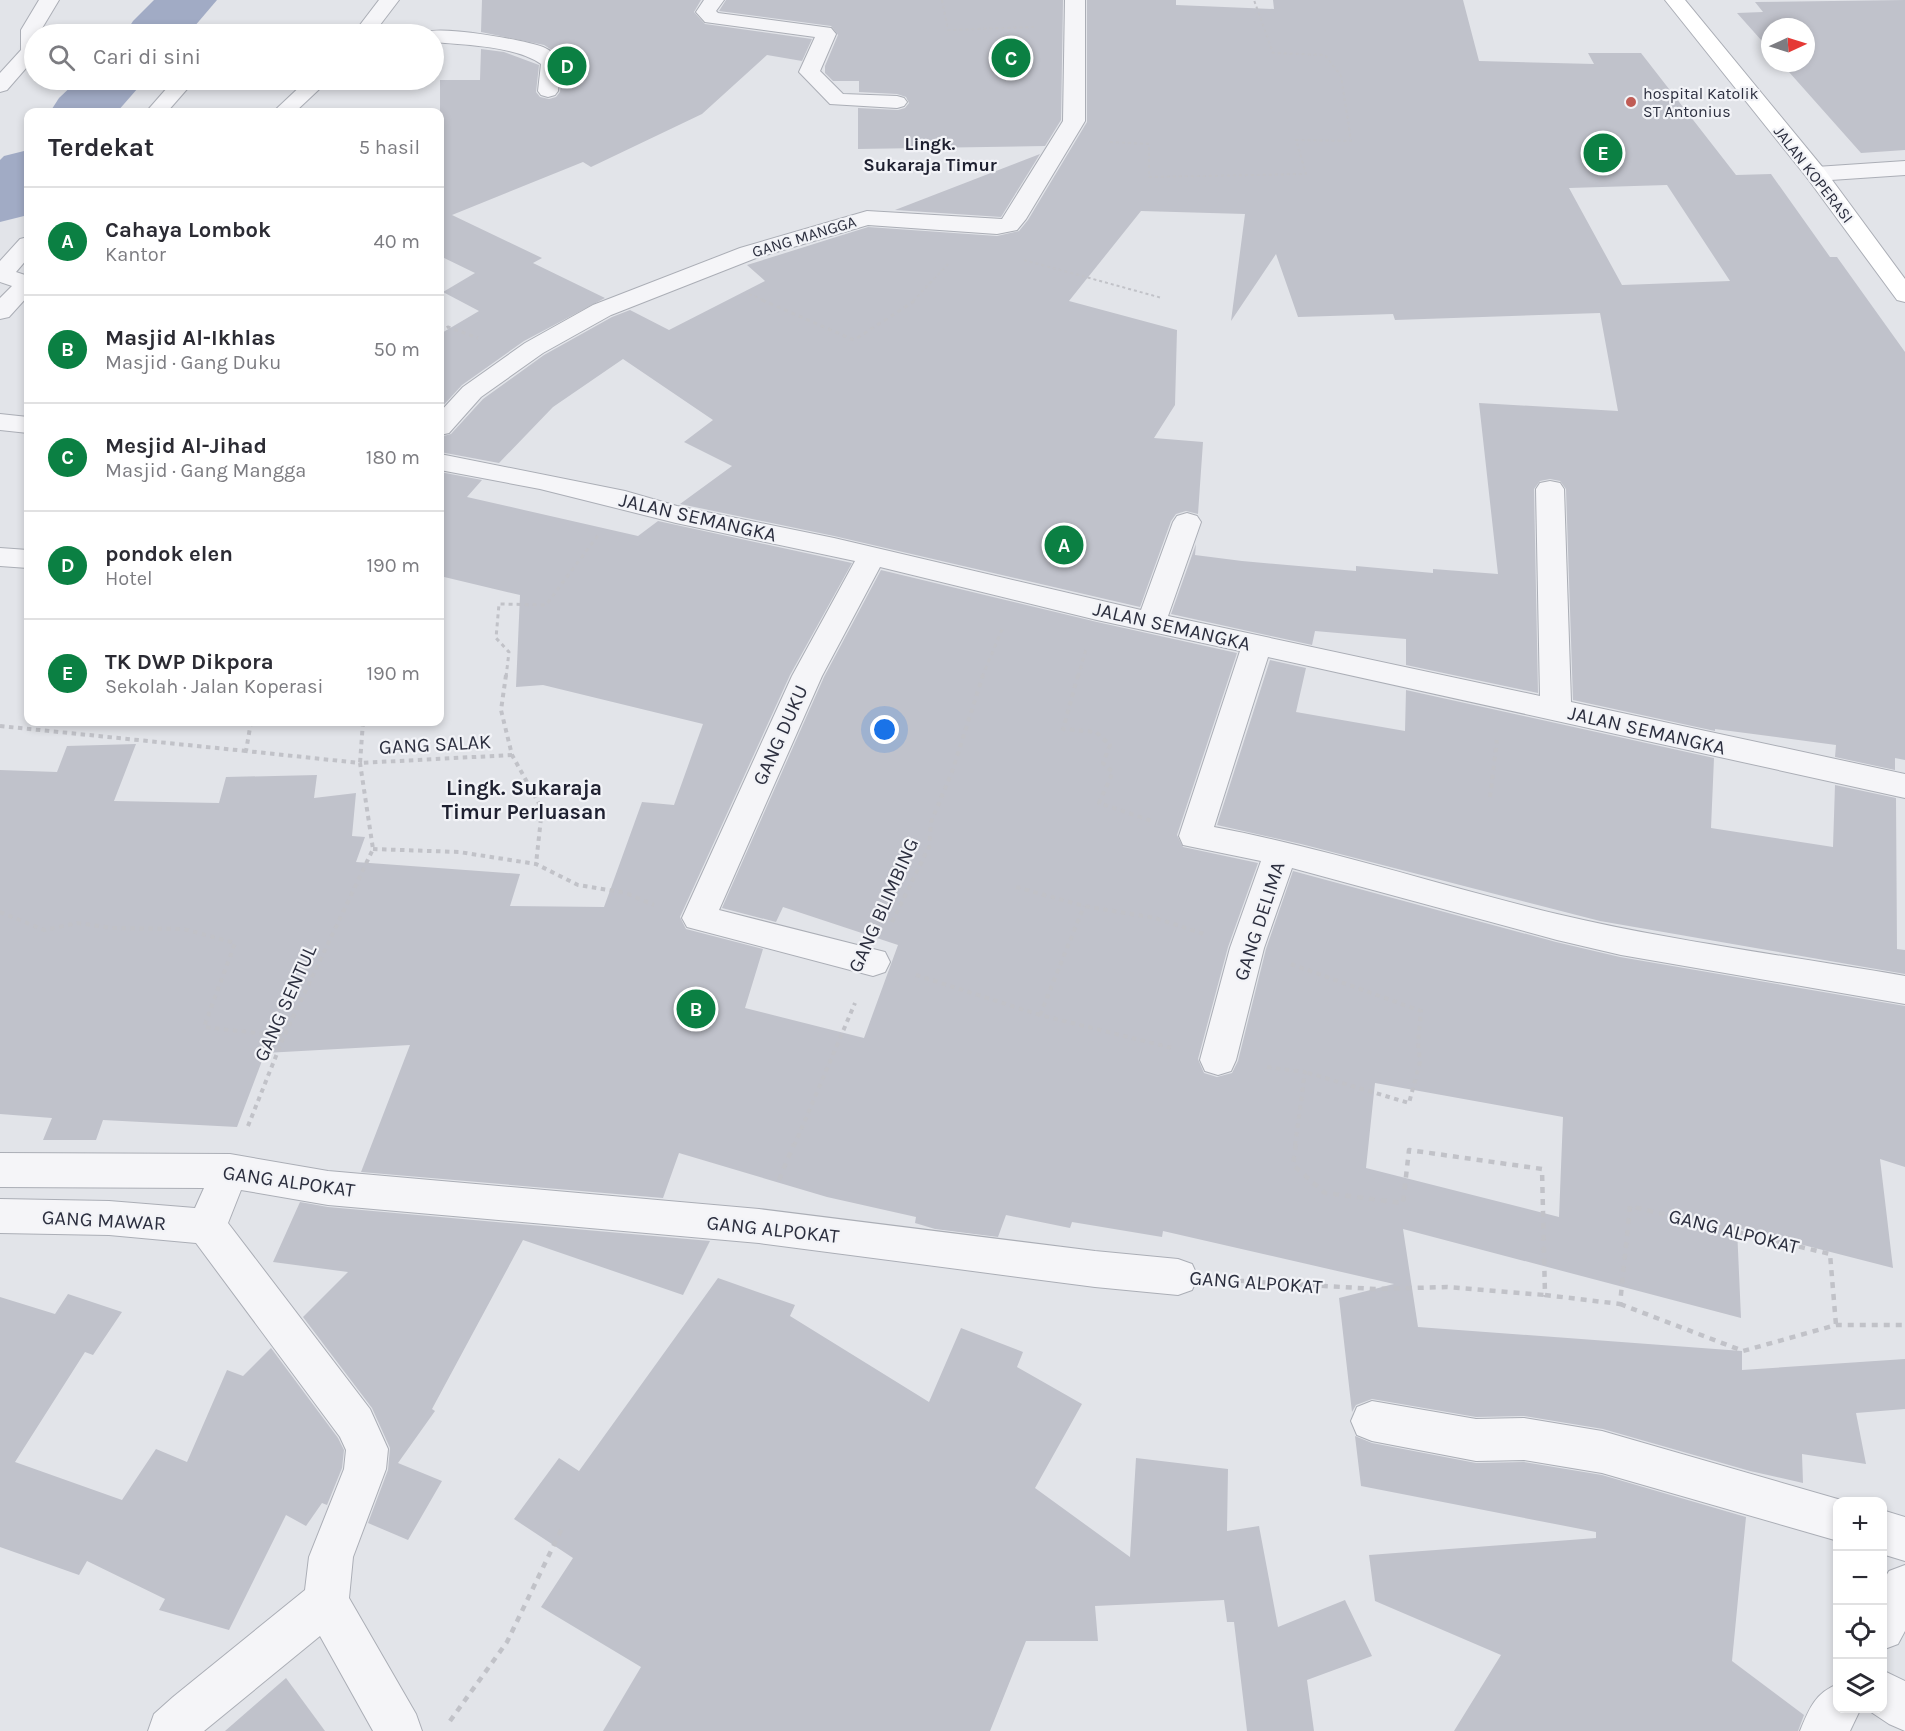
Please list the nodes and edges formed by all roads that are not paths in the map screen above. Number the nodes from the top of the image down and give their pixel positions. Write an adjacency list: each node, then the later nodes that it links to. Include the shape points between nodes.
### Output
1 (49, 0): 6 (street)
2 (389, 0): 7 (street)
3 (714, 0): 14 (street, via 706,12 711,18 824,32 809,72 837,100)
4 (1075, 0): 25 (street, GANG MANGGA, via 1074,122 1009,225 867,218 748,253 602,310 534,348 472,392)
5 (1675, 0): 18 (street, JALAN KOPERASI)
6 (35, 24)
7 (371, 24)
8 (444, 37): 13 (street, via 537,52 551,62)
9 (24, 59): 10 (street)
10 (0, 86)
11 (176, 90): 15 (street)
12 (308, 90): 16 (street)
13 (548, 91)
14 (897, 102)
15 (160, 108)
16 (288, 108)
17 (1905, 168): 18 (street)
18 (1816, 174): 22 (street, JALAN KOPERASI)
19 (24, 248): 20 (street, via 3,272)
20 (24, 283)
21 (24, 288): 23 (street)
22 (1905, 295)
23 (0, 312)
24 (0, 422): 26 (street)
25 (444, 423)
26 (24, 425)
27 (444, 463): 30 (street, JALAN SEMANGKA)
28 (1550, 489): 35 (street)
29 (1187, 522): 33 (street)
30 (872, 556): 33 (street, JALAN SEMANGKA); 38 (street, GANG DUKU, via 807,676 699,918)
31 (0, 557): 32 (street)
32 (24, 559)
33 (1151, 622): 34 (street, JALAN SEMANGKA)
34 (1257, 645): 35 (street, JALAN SEMANGKA); 37 (street, GANG DELIMA, via 1195,836)
35 (1556, 709): 36 (street, JALAN SEMANGKA)
36 (1905, 786)
37 (1281, 852): 39 (street, via 1557,927); 40 (street, GANG DELIMA, via 1247,948)
38 (873, 962)
39 (1905, 990)
40 (1218, 1060)
41 (0, 1170): 42 (street, GANG ALPOKAT)
42 (219, 1198): 43 (street, GANG MAWAR, via 109,1218); 44 (street, GANG ALPOKAT, via 328,1188 759,1226); 50 (street, via 367,1449 365,1469 331,1557)
43 (0, 1216)
44 (1178, 1277)
45 (1372, 1421): 46 (street, via 1476,1440 1524,1439 1602,1452)
46 (1833, 1519)
47 (1887, 1534): 48 (street)
48 (1905, 1539)
49 (1905, 1587): 51 (street)
50 (326, 1602): 55 (street); 56 (street)
51 (1887, 1619)
52 (1887, 1696): 53 (street)
53 (1905, 1708)
54 (1834, 1713): 57 (street)
55 (171, 1731)
56 (399, 1731)
57 (1823, 1731)

